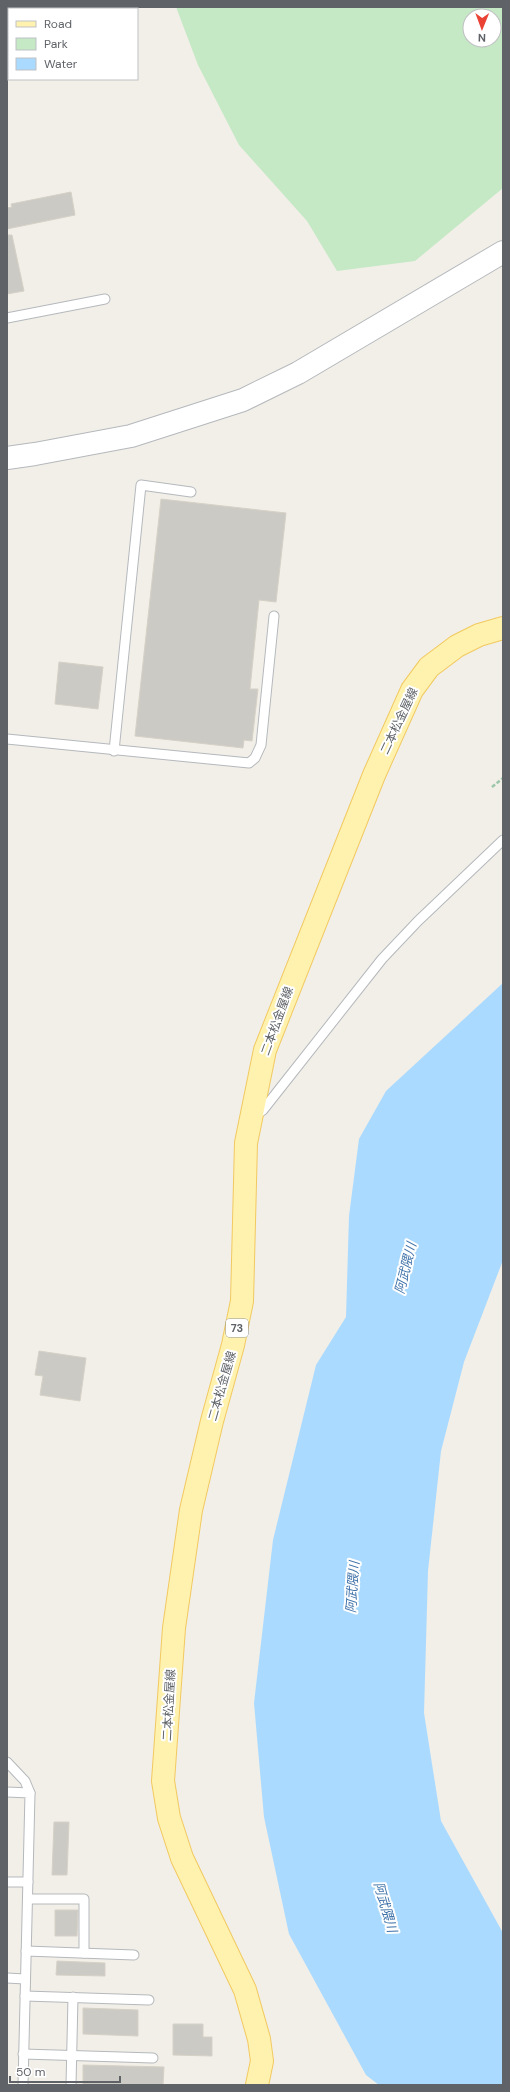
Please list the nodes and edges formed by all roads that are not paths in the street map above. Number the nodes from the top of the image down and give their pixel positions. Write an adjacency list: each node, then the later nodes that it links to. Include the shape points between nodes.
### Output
1 (503, 252): 4 (street, via 298,373 243,400 131,436)
2 (105, 299): 3 (lane)
3 (7, 318)
4 (7, 458)
5 (192, 492): 9 (lane, via 141,486)
6 (274, 616): 9 (lane, via 261,745 255,758 249,763)
7 (503, 628): 11 (main road, 二本松金屋線 / 73, via 479,635 457,646 429,667 412,690 374,775 265,1050)
8 (7, 739): 9 (lane)
9 (114, 751)
10 (503, 840): 11 (lane, via 382,959 263,1110)
11 (251, 1116): 31 (main road, 二本松金屋線 / 73, via 246,1143 242,1301 191,1510 174,1628 163,1780 169,1818 182,1858 245,1990 259,2039 262,2060)
12 (7, 1762): 14 (lane, via 25,1781)
13 (7, 1792): 14 (lane)
14 (30, 1793): 16 (lane)
15 (7, 1882): 16 (lane)
16 (28, 1882): 17 (lane)
17 (28, 1899): 18 (lane); 19 (lane, via 84,1899)
18 (26, 1951): 19 (lane); 22 (lane)
19 (84, 1953): 20 (lane)
20 (134, 1955)
21 (7, 1978): 22 (lane)
22 (25, 1979): 23 (lane)
23 (25, 1996): 24 (lane); 26 (lane)
24 (73, 1997): 25 (lane); 27 (lane)
25 (149, 2000)
26 (24, 2054): 27 (lane); 29 (lane)
27 (72, 2056): 28 (lane); 30 (lane)
28 (153, 2058)
29 (23, 2085)
30 (71, 2085)
31 (257, 2085)

